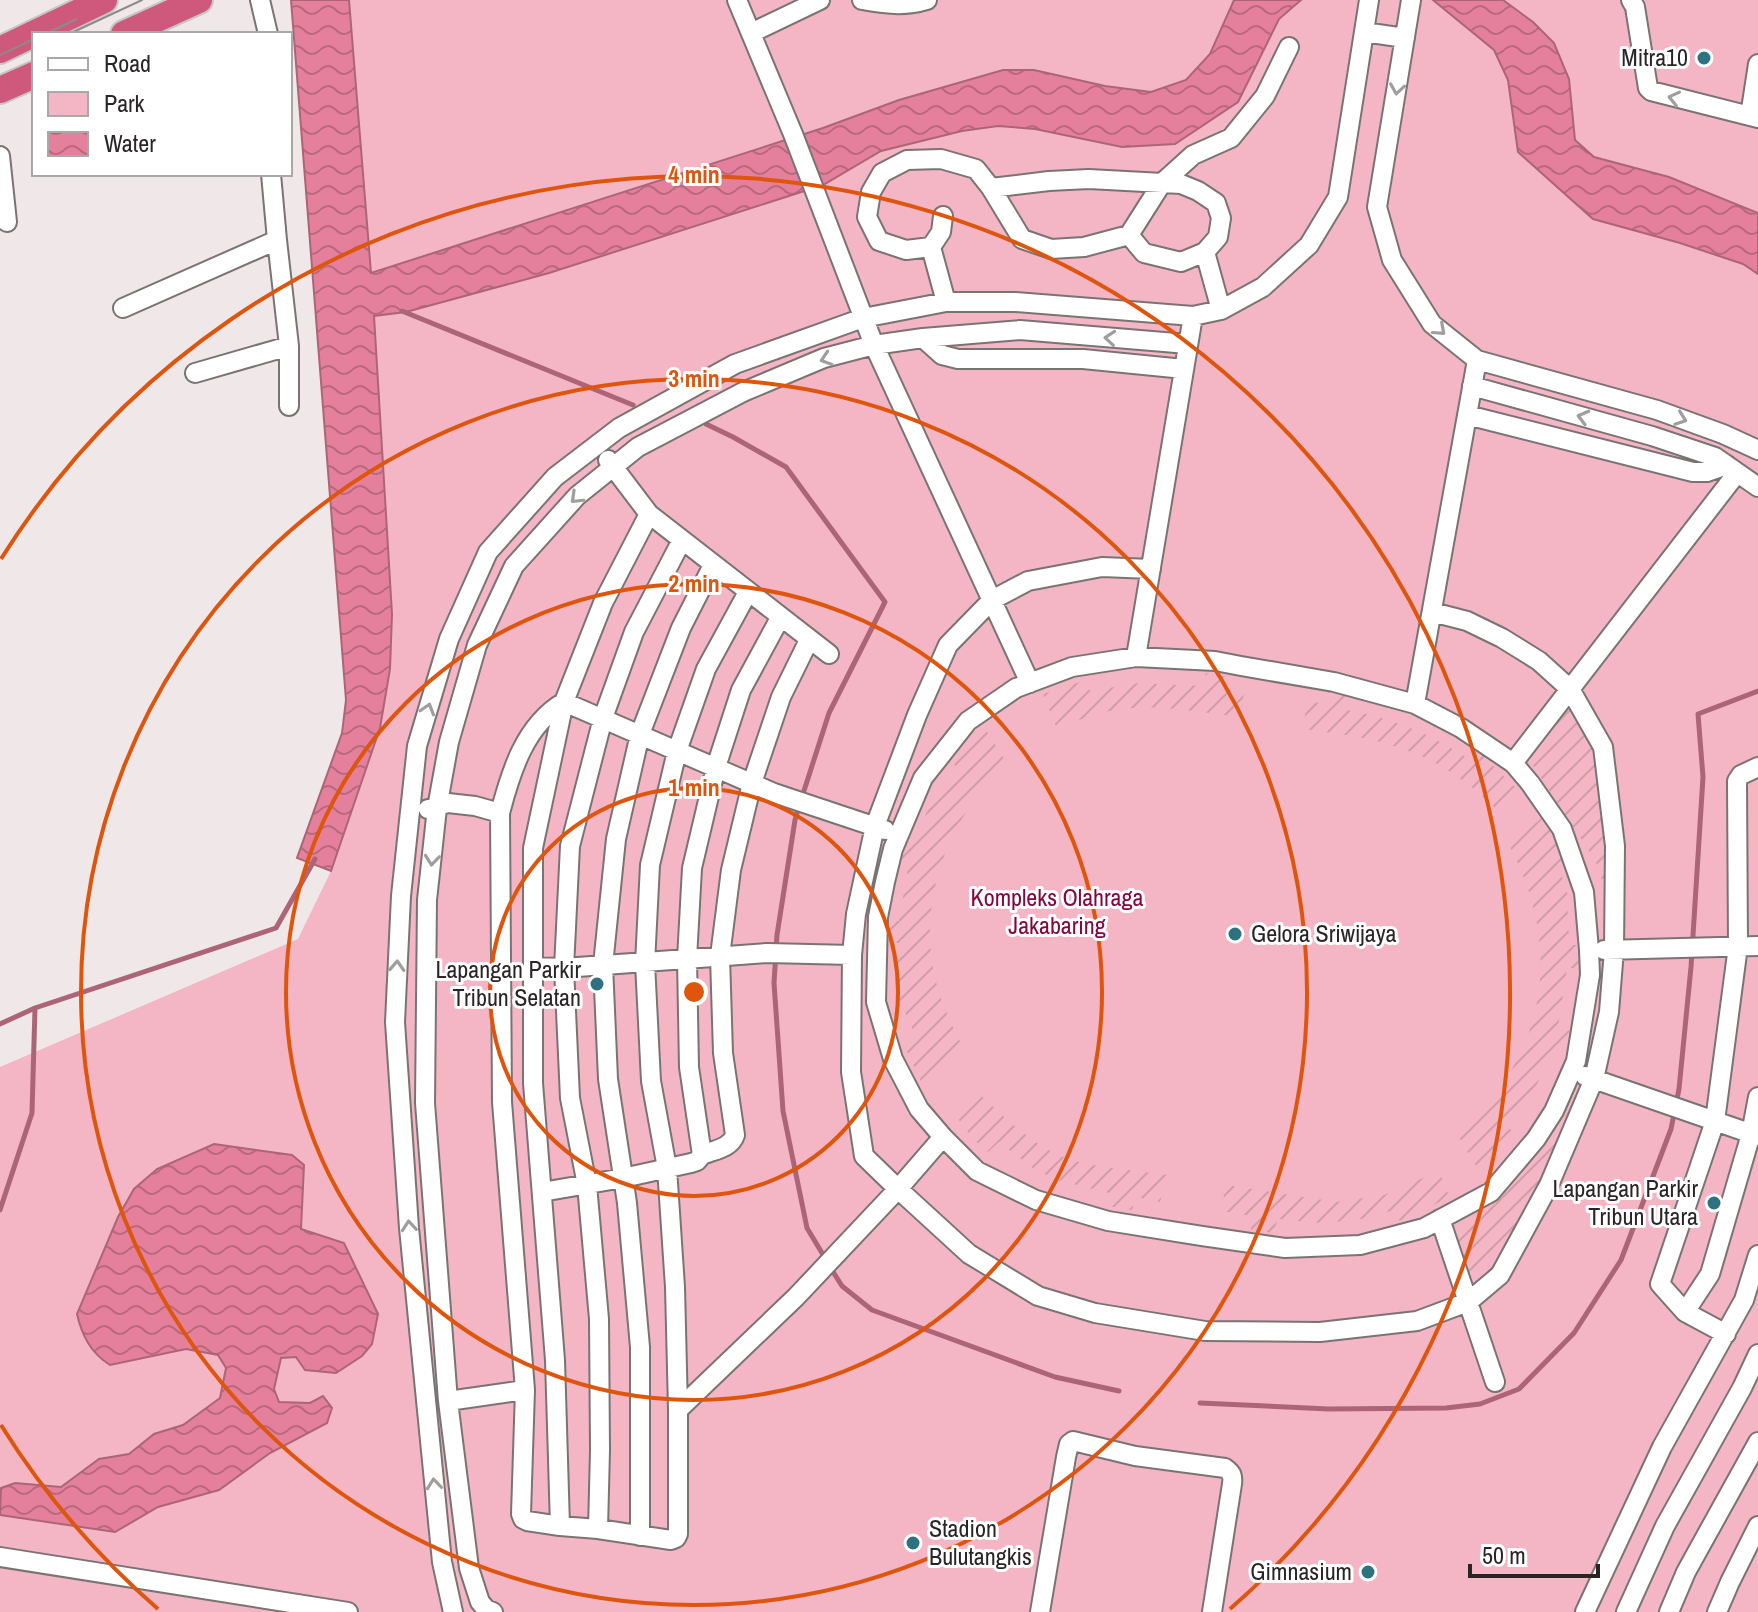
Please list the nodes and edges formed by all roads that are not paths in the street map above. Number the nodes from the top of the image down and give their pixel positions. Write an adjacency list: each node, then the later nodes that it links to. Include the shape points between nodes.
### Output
1 (104, 0): 11 (highway)
2 (199, 0): 12 (highway)
3 (737, 0): 15 (street)
4 (820, 0): 15 (street)
5 (862, 0): 6 (street, via 901,5)
6 (927, 0)
7 (1631, 0): 23 (street, one-way to 7, via 1651,91)
8 (260, 1): 13 (street)
9 (1368, 6): 14 (street)
10 (1410, 6): 17 (street)
11 (37, 32)
12 (128, 32)
13 (268, 32)
14 (1364, 32): 17 (street); 36 (street, via 1338,197 1309,245 1263,287)
15 (751, 33): 38 (street)
16 (32, 35): 19 (highway)
17 (1405, 38): 43 (street, one-way to 43, via 1377,207 1392,260 1432,324)
18 (1289, 47): 26 (street, via 1265,96 1231,138 1193,155)
19 (0, 50)
20 (1757, 70): 23 (street)
21 (32, 76): 22 (highway)
22 (0, 90)
23 (1754, 117)
24 (0, 156): 29 (street)
25 (271, 176): 31 (street)
26 (1162, 183): 27 (street, via 1089,179); 30 (street); 33 (street, via 1181,184 1216,203 1221,218 1218,237)
27 (991, 188): 30 (street, via 1022,239 1051,249); 32 (street, via 976,169 941,159 907,160 882,173 871,192 867,217 879,241 906,250)
28 (943, 216): 32 (street)
29 (7, 222)
30 (1129, 235): 33 (street, via 1144,253 1162,259 1181,262)
31 (277, 240): 35 (street); 42 (street)
32 (931, 247): 34 (street)
33 (1205, 252): 36 (street)
34 (946, 302): 37 (street); 38 (street)
35 (123, 308)
36 (1221, 310): 37 (street)
37 (1193, 316): 40 (street)
38 (863, 318): 41 (street); 49 (street, via 735,364)
39 (923, 338): 40 (street, one-way to 39, via 1020,330); 41 (street); 44 (street, via 942,355 958,359 1083,359)
40 (1188, 344): 44 (street)
41 (874, 345): 51 (street, one-way to 51, via 824,358 743,392 638,447); 59 (street)
42 (289, 346): 45 (street); 47 (street)
43 (1477, 360): 46 (street); 50 (street, one-way to 50, via 1657,410)
44 (1184, 369): 57 (street)
45 (195, 373)
46 (1472, 386): 48 (street); 52 (street, one-way to 46, via 1715,457 1652,436)
47 (289, 406)
48 (1467, 415): 52 (street, via 1693,472); 60 (street)
49 (598, 444): 51 (street); 77 (street, one-way to 49, via 417,746 449,639 488,552 555,477)
50 (1758, 450)
51 (613, 467): 54 (street); 76 (street, one-way to 76, via 577,496 514,566 477,645 449,742)
52 (1732, 469): 53 (street); 66 (street)
53 (1758, 487)
54 (649, 514): 55 (street); 67 (street, via 603,603)
55 (682, 540): 56 (street); 69 (street, via 634,632)
56 (713, 565): 58 (street); 70 (street, via 681,628)
57 (1151, 569): 59 (street, via 1102,567 1028,581); 64 (street)
58 (748, 592): 61 (street); 71 (street, via 706,669)
59 (992, 600): 65 (street); 79 (street, via 948,645)
60 (1432, 612): 66 (street, via 1502,638); 68 (street)
61 (780, 618): 62 (street); 73 (street, via 741,690)
62 (809, 640): 63 (street); 75 (street, via 781,697)
63 (829, 654)
64 (1136, 657): 65 (street, via 1072,667); 68 (street, via 1215,661 1334,682)
65 (1030, 683): 80 (street, via 968,721 923,778)
66 (1570, 689): 72 (street); 86 (street, via 1603,747 1615,846)
67 (564, 702): 69 (street); 78 (street, via 549,711 527,739); 92 (street, via 533,848)
68 (1415, 704): 72 (street)
69 (603, 718): 70 (street); 93 (street, via 570,846)
70 (640, 734): 71 (street); 91 (street, via 616,839)
71 (677, 751): 73 (street); 90 (street, via 650,865)
72 (1513, 763): 85 (street, via 1562,829 1584,892)
73 (716, 767): 75 (street); 89 (street, via 692,868)
74 (1758, 767): 83 (street, via 1737,781)
75 (752, 783): 79 (street); 88 (street, via 731,870)
76 (437, 808): 77 (street); 78 (street, via 461,804); 114 (street, one-way to 114, via 427,900 425,1103)
77 (410, 811): 125 (street, one-way to 77, via 437,1514 395,1022)
78 (500, 813): 113 (street, via 502,1102)
79 (875, 826): 80 (street); 81 (street)
80 (899, 835): 82 (street)
81 (856, 914): 82 (street); 87 (street)
82 (878, 917): 99 (street, via 880,1016 893,1059 919,1109)
83 (1738, 946): 84 (street); 86 (street); 97 (street)
84 (1758, 946)
85 (1589, 950): 86 (street); 94 (street, via 1590,975)
86 (1614, 950): 95 (street, via 1609,1012)
87 (852, 955): 88 (street); 104 (street, via 851,1072 864,1156)
88 (720, 956): 89 (street); 100 (street, via 723,1053 735,1139)
89 (687, 959): 90 (street); 100 (street, via 689,1067)
90 (645, 963): 91 (street); 101 (street, via 651,1081)
91 (603, 965): 93 (street); 102 (street, via 608,1079)
92 (533, 967): 93 (street); 105 (street, via 533,1083)
93 (564, 968): 103 (street, via 570,1098)
94 (1571, 1071): 95 (street); 106 (street, via 1536,1139 1491,1192)
95 (1594, 1079): 97 (street); 108 (street, via 1549,1185 1500,1275)
96 (1758, 1097): 98 (street)
97 (1715, 1121): 98 (street); 109 (street, via 1660,1284)
98 (1755, 1135): 109 (street, via 1710,1274)
99 (943, 1137): 104 (street); 106 (street, via 977,1171 1036,1200 1108,1221 1285,1248 1360,1245)
100 (702, 1155): 101 (street)
101 (667, 1168): 102 (street); 115 (street)
102 (623, 1178): 103 (street); 120 (street, via 640,1347)
103 (587, 1185): 105 (street); 119 (street, via 599,1319)
104 (898, 1189): 108 (street, via 980,1261 1038,1296 1095,1313 1205,1331 1320,1332 1417,1321); 115 (street)
105 (542, 1192): 117 (street)
106 (1440, 1219): 108 (street)
107 (1758, 1255): 110 (street)
108 (1468, 1302): 112 (street)
109 (1685, 1312): 110 (street)
110 (1726, 1334): 129 (street, via 1662,1447)
111 (1758, 1354): 130 (street, via 1665,1526)
112 (1495, 1382)
113 (525, 1390): 114 (street); 117 (street, via 521,1514 527,1521)
114 (448, 1401): 123 (street)
115 (678, 1410): 120 (street, via 678,1534 671,1540)
116 (1758, 1442): 131 (street)
117 (560, 1526): 119 (street)
118 (1758, 1526): 132 (street)
119 (598, 1529): 120 (street)
120 (640, 1536)
121 (0, 1557): 122 (street)
122 (245, 1604): 124 (street)
123 (471, 1604): 126 (street)
124 (348, 1612)
125 (453, 1612)
126 (490, 1612)
127 (1040, 1612): 128 (street, via 1073,1441 1231,1472)
128 (1212, 1612)
129 (1585, 1612)
130 (1626, 1612)
131 (1669, 1612)
132 (1717, 1612)

